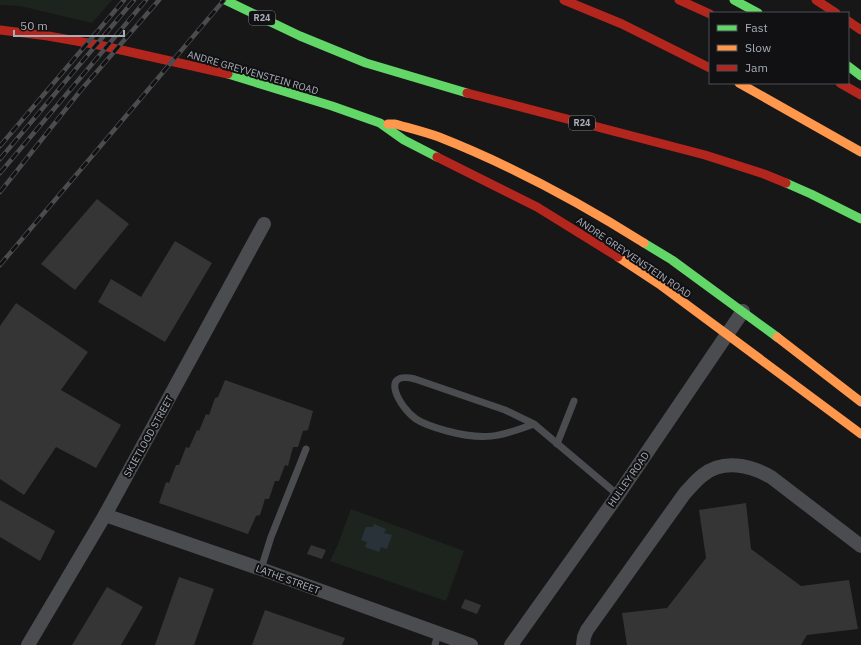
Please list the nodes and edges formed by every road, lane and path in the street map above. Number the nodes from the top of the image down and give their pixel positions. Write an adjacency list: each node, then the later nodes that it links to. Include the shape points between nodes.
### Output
1 (225, 0): 20 (main road, R24, via 300,36 366,63 483,98 704,155 764,174)
2 (564, 0): 13 (main road, via 622,24)
3 (679, 0): 8 (main road)
4 (734, 0): 6 (main road)
5 (816, 0): 7 (main road)
6 (756, 12)
7 (834, 12)
8 (709, 14)
9 (849, 22): 11 (main road)
10 (0, 30): 18 (main road, ANDRE GREYVENSTEIN ROAD, via 48,36 227,74)
11 (861, 30)
12 (849, 67): 14 (main road)
13 (709, 68)
14 (861, 76)
15 (741, 84): 19 (main road)
16 (842, 84): 17 (main road)
17 (861, 95)
18 (380, 123): 22 (main road, ANDRE GREYVENSTEIN ROAD, via 395,124 438,137 577,202 672,260); 23 (main road, ANDRE GREYVENSTEIN ROAD, via 404,140 537,207 602,246)
19 (861, 152)
20 (861, 219)
21 (264, 224): 31 (street, SKIETLOOD STREET)
22 (743, 311): 23 (street, HULLEY ROAD); 25 (main road, ANDRE GREYVENSTEIN ROAD)
23 (727, 334): 27 (main road, ANDRE GREYVENSTEIN ROAD); 30 (street, HULLEY ROAD)
24 (574, 401): 28 (lane)
25 (861, 402)
26 (534, 424): 26 (lane, via 506,435 484,438 452,433 415,418 398,401 395,394 396,382 407,377 506,410); 28 (lane)
27 (861, 434)
28 (557, 444): 30 (lane)
29 (306, 449): 33 (lane)
30 (618, 495): 37 (street, HULLEY ROAD)
31 (105, 515): 33 (street, LATHE STREET); 35 (street, SKIETLOOD STREET)
32 (861, 546): 38 (street, via 771,477 748,467 735,465 713,469 698,479 685,493 587,630)
33 (261, 569): 34 (street, LATHE STREET)
34 (437, 639): 36 (street, LATHE STREET)
35 (28, 645)
36 (471, 645)
37 (511, 645)
38 (583, 645)

